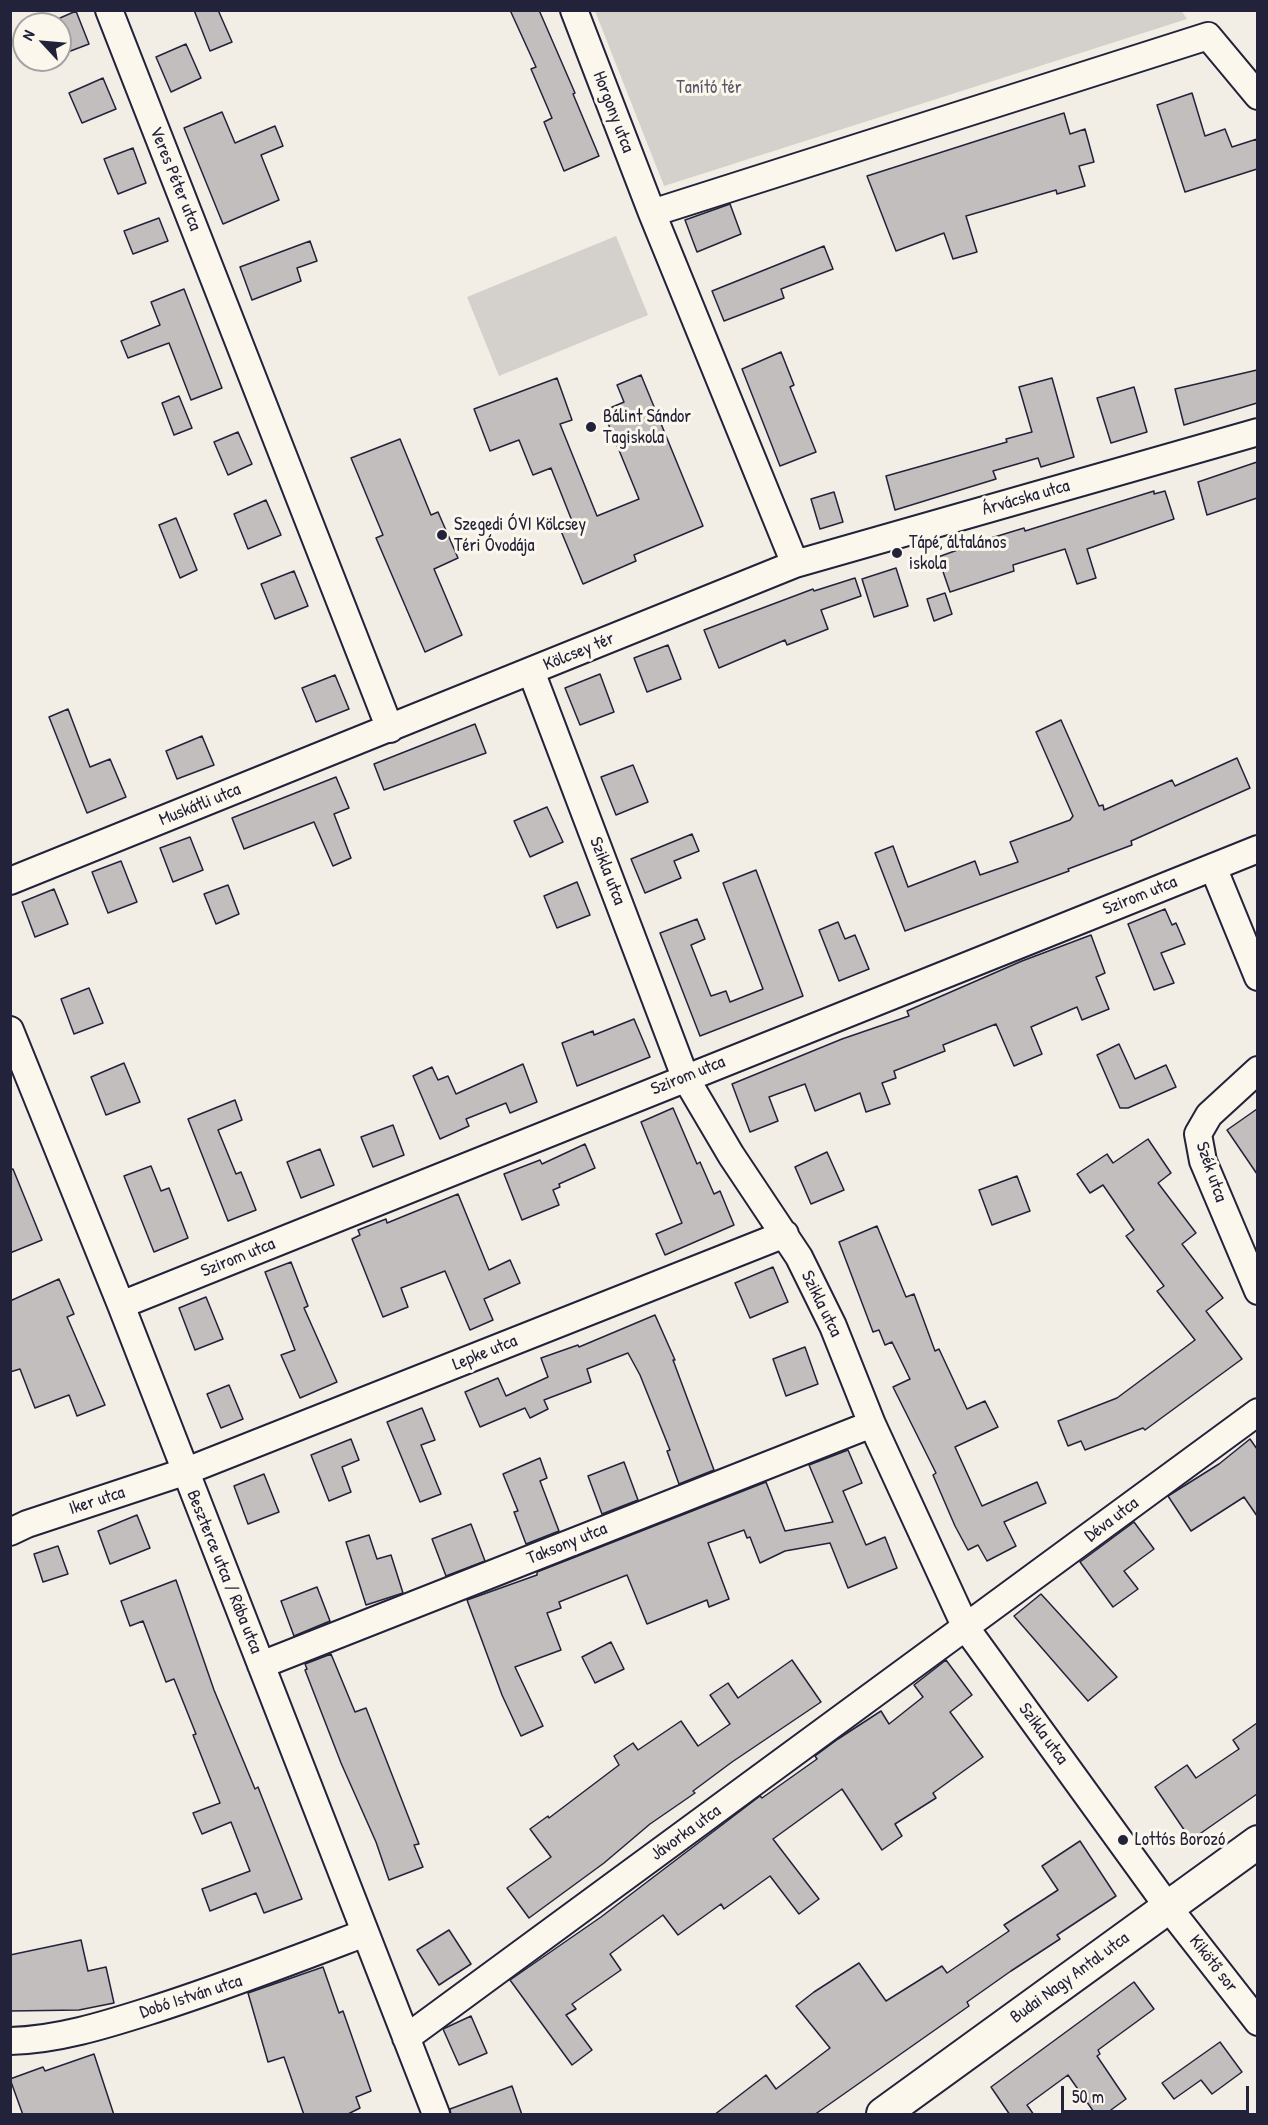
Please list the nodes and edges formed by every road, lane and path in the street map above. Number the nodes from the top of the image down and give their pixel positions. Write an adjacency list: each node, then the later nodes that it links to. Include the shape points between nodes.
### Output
1 (109, 10): 8 (street, Veres Péter utca)
2 (574, 10): 4 (street, Horgony utca)
3 (1257, 96): 4 (street, via 1208,36)
4 (652, 213): 6 (street)
5 (1257, 432): 6 (street, Árvácska utca)
6 (795, 564): 7 (street, Kölcsey tér)
7 (531, 671): 8 (street, Kölcsey tér); 15 (street, Szikla utca)
8 (390, 729): 11 (street, Muskátli utca)
9 (1257, 849): 10 (street, Szirom utca)
10 (1213, 867): 12 (street); 15 (street, Szirom utca)
11 (10, 881)
12 (1257, 977)
13 (10, 1030): 18 (street, Beszterce utca / Rába utca)
14 (1257, 1070): 17 (street, Szék utca, via 1209,1115 1198,1134 1203,1161)
15 (685, 1077): 16 (street, Szikla utca, via 731,1155); 18 (street, Szirom utca)
16 (785, 1234): 20 (street, Szikla utca, via 833,1326); 21 (street, Lepke utca)
17 (1257, 1291)
18 (121, 1305): 21 (street, Beszterce utca / Rába utca)
19 (1257, 1412): 23 (street, Déva utca)
20 (872, 1424): 23 (street, Szikla utca); 24 (street, Taksony utca)
21 (184, 1472): 22 (street, Iker utca); 24 (street, Beszterce utca / Rába utca)
22 (10, 1532)
23 (966, 1628): 26 (street, Szikla utca); 29 (street, Jávorka utca)
24 (261, 1665): 27 (street, Beszterce utca / Rába utca)
25 (1257, 1842): 26 (main road, Budai Nagy Antal utca)
26 (1168, 1907): 28 (street, Kikötő sor); 32 (main road, Budai Nagy Antal utca)
27 (365, 1933): 29 (street, Beszterce utca / Rába utca); 30 (street, Dobó István utca, via 222,1988 111,2023 34,2040)
28 (1257, 2022)
29 (406, 2037): 31 (street, Beszterce utca / Rába utca)
30 (10, 2041)
31 (436, 2115)
32 (883, 2115)

